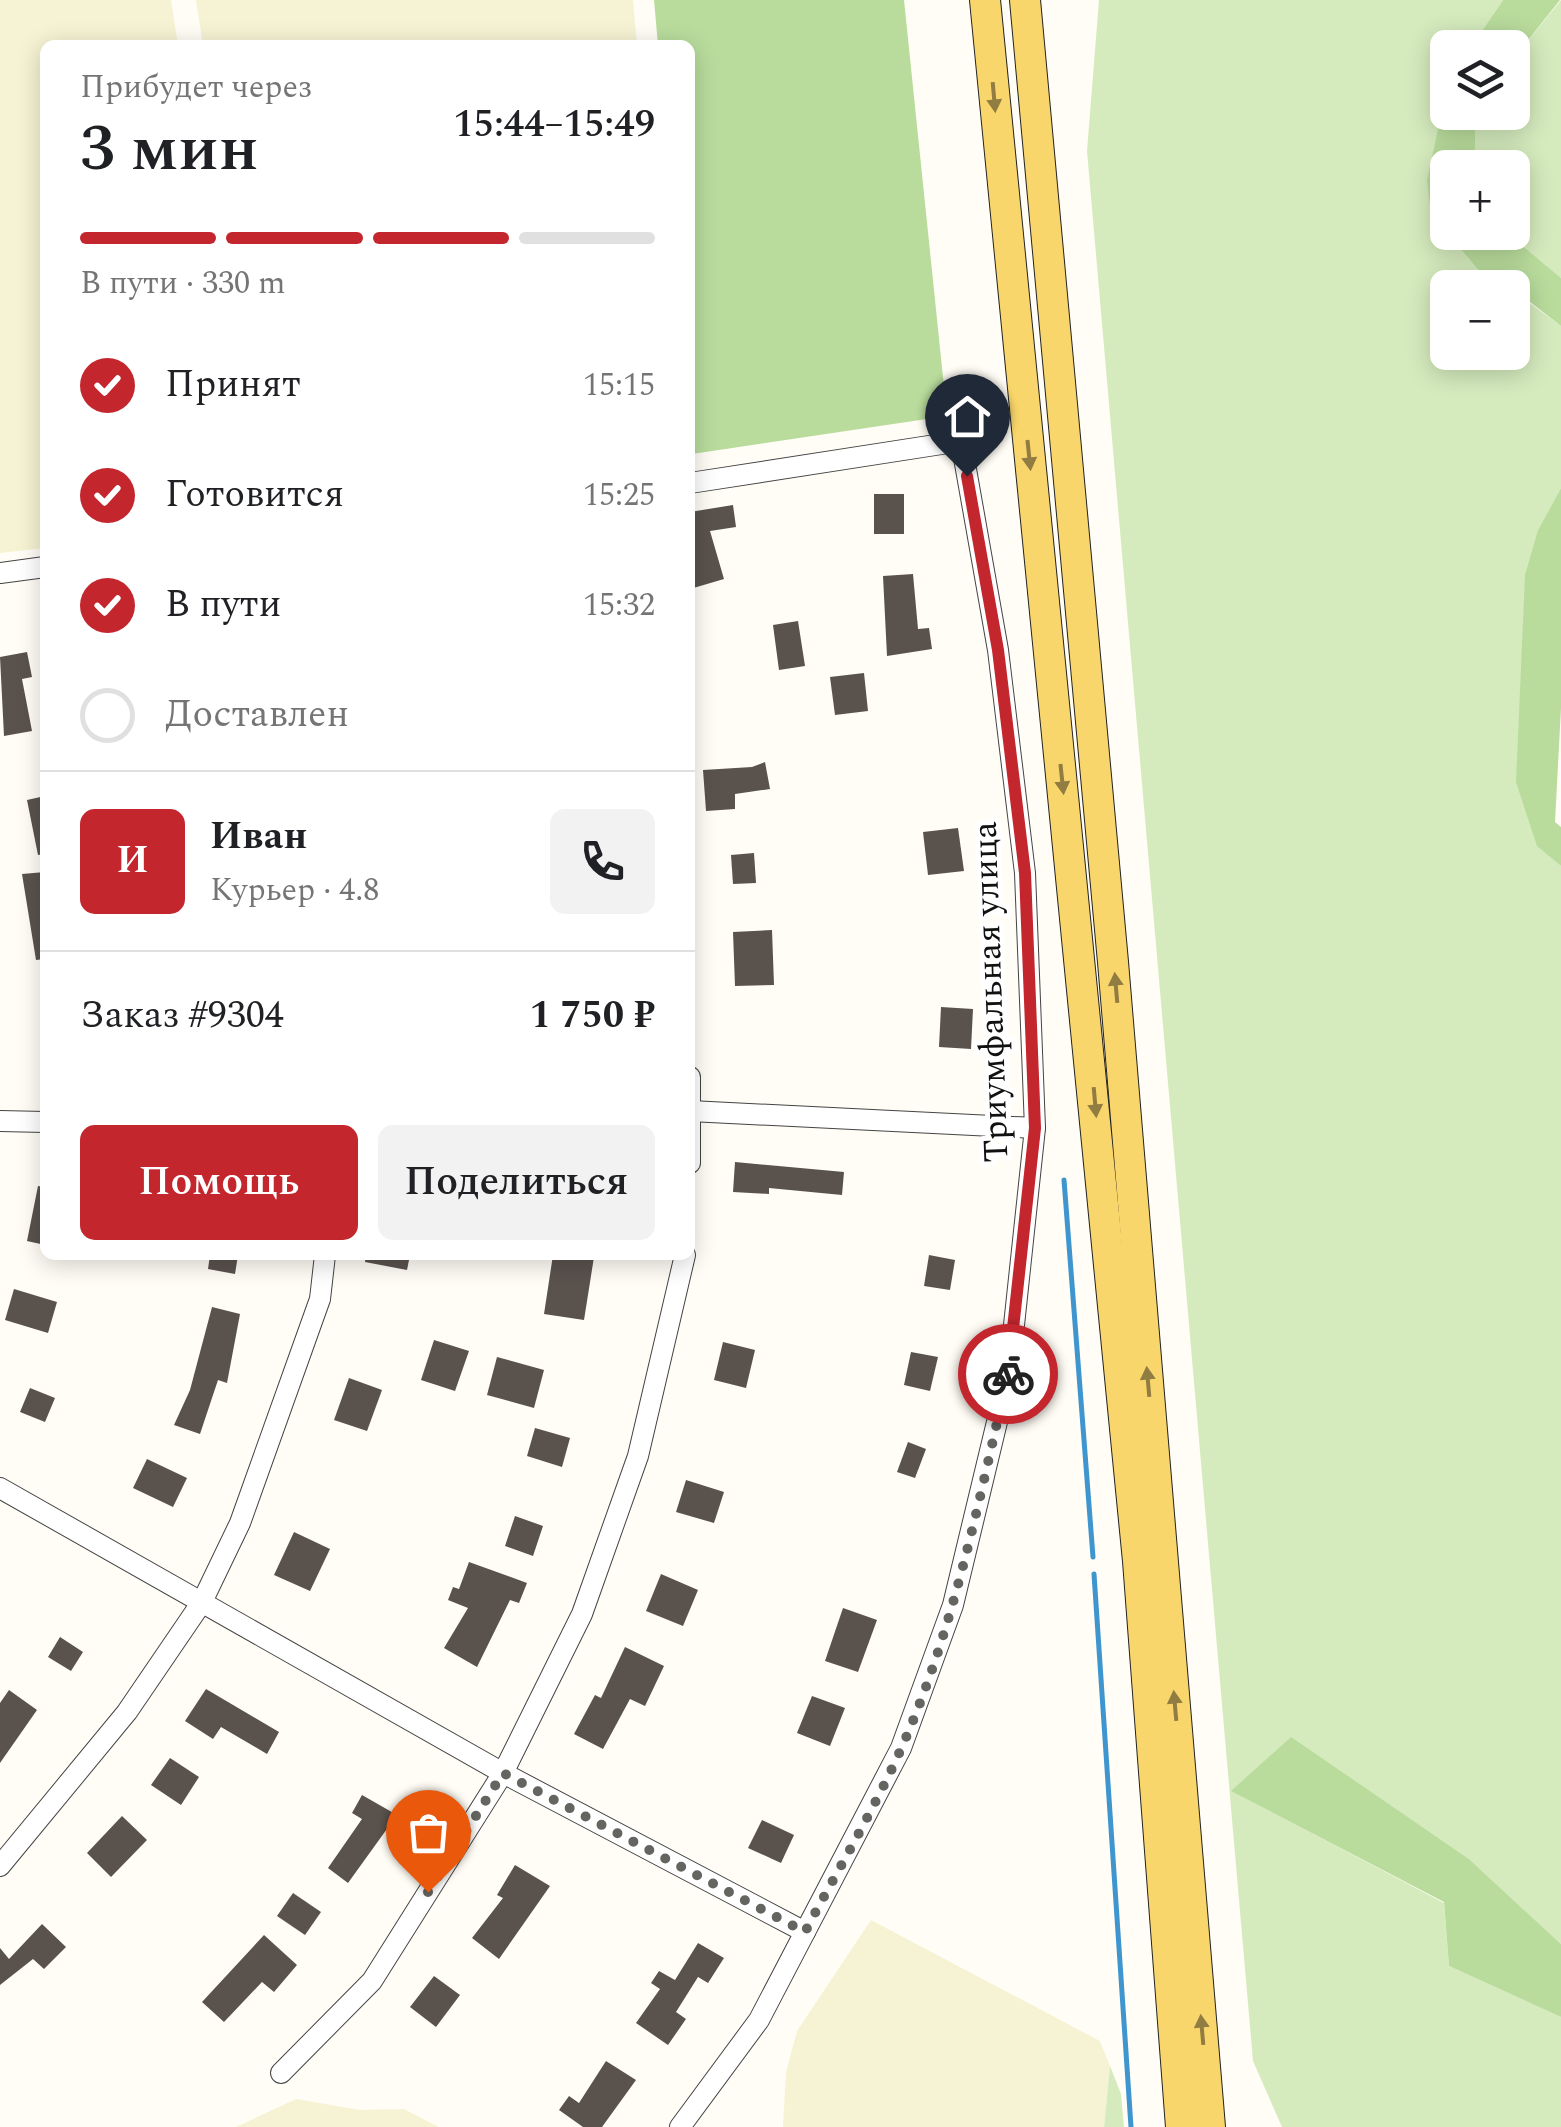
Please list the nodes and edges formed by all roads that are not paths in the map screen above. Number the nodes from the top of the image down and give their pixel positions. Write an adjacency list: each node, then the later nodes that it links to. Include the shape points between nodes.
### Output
1 (985, 0): 19 (main road, one-way to 19, via 1138,1560)
2 (1025, 0): 20 (main road, one-way to 2, via 1114,962)
3 (695, 482): 9 (street, Триумфальная улица, via 961,441 998,650 1025,873)
4 (40, 568): 5 (street)
5 (0, 573)
6 (695, 1111): 9 (street)
7 (0, 1120): 8 (street)
8 (40, 1122)
9 (1035, 1128): 16 (street, Триумфальная улица, via 1009,1372 954,1605 901,1748)
10 (324, 1260): 13 (street, via 320,1299 240,1523)
11 (685, 1260): 14 (street, via 638,1456 582,1614)
12 (0, 1488): 13 (street)
13 (202, 1602): 14 (street); 15 (street, via 127,1712)
14 (503, 1773): 16 (street); 17 (street, via 372,1981)
15 (0, 1866)
16 (805, 1932): 18 (street, Триумфальная улица, via 759,2020)
17 (281, 2073)
18 (680, 2127)
19 (1181, 2127)
20 (1210, 2127)

